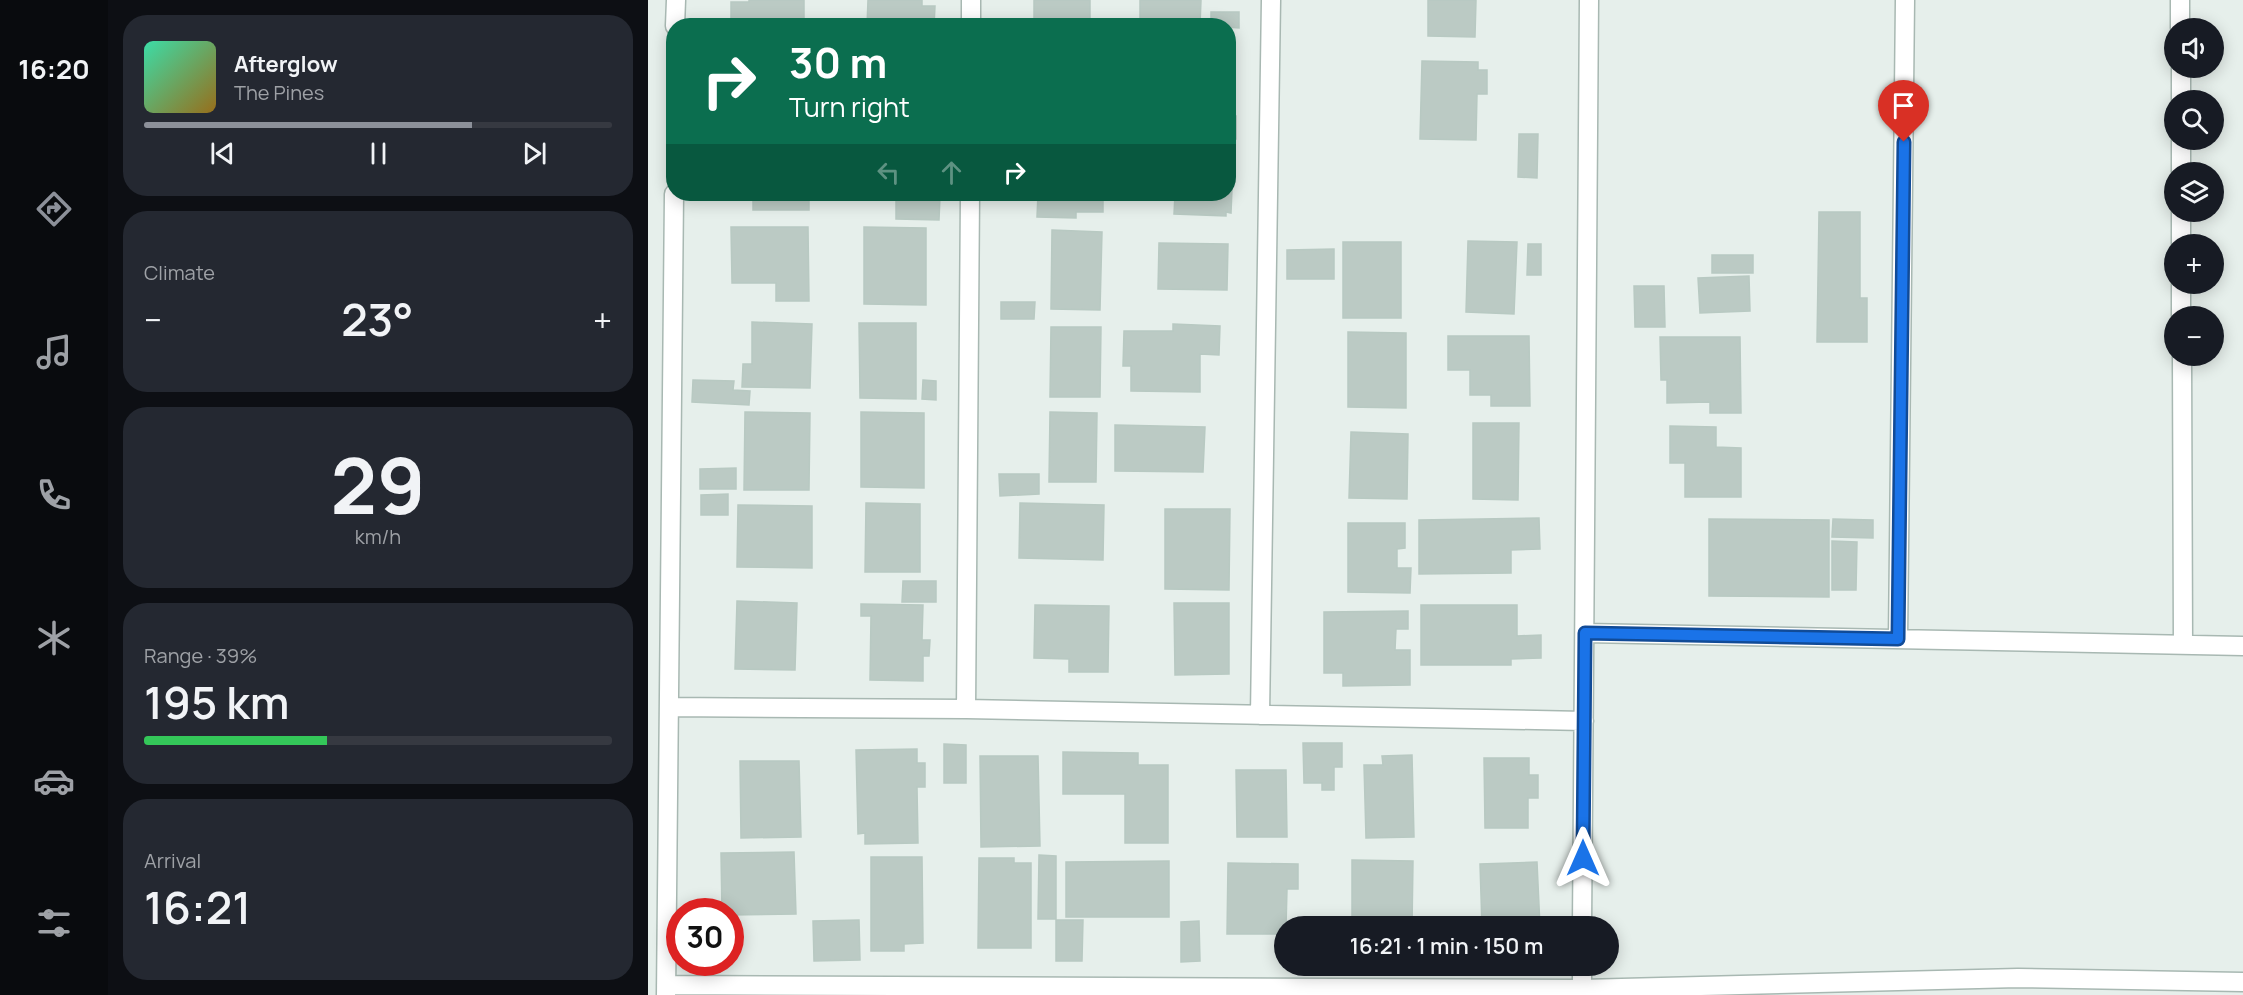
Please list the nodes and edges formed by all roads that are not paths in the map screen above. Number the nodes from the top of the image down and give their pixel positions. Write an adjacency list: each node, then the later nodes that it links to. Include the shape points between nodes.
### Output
1 (676, 0): 7 (street)
2 (971, 0): 8 (street)
3 (1271, 0): 19 (street)
4 (1589, 0): 13 (street)
5 (1905, 0): 14 (street)
6 (2180, 0): 9 (street)
7 (675, 18)
8 (971, 18)
9 (2180, 18)
10 (674, 201): 17 (street)
11 (970, 201): 18 (street)
12 (2182, 366): 15 (street)
13 (1585, 633): 14 (street); 20 (street)
14 (1898, 639): 15 (street)
15 (2183, 645): 16 (street)
16 (2243, 646)
17 (669, 707): 18 (street); 25 (street)
18 (966, 709): 19 (street)
19 (1260, 715): 20 (street)
20 (1584, 721): 21 (street)
21 (1582, 916)
22 (1582, 976): 28 (street)
23 (2243, 982): 24 (street, via 2018,978)
24 (1929, 987): 28 (street)
25 (666, 990): 26 (street)
26 (959, 990): 27 (street)
27 (1261, 991): 28 (street)
28 (1582, 992)

